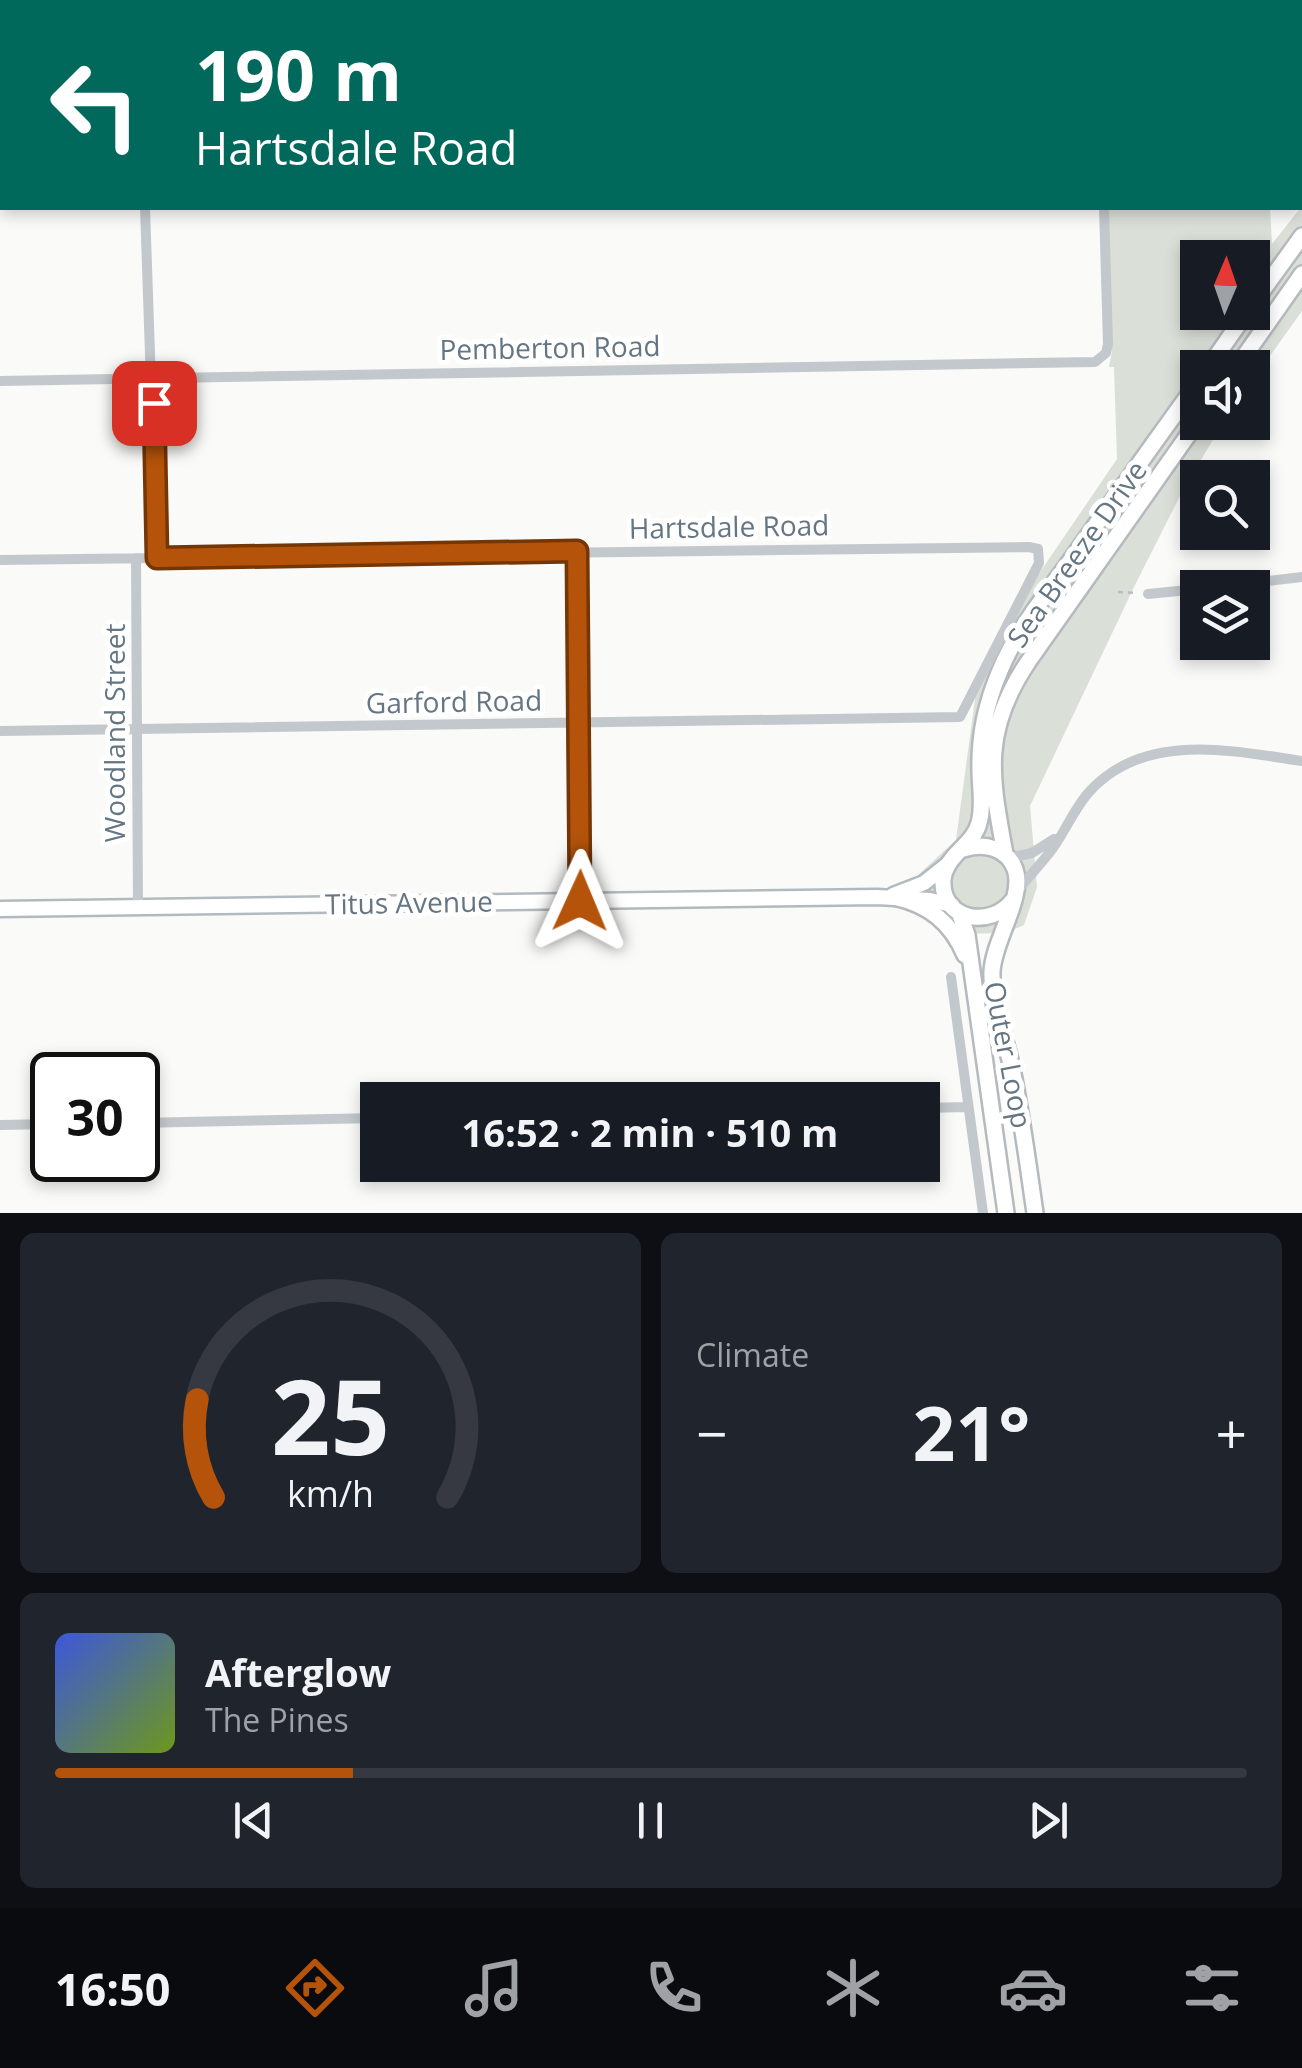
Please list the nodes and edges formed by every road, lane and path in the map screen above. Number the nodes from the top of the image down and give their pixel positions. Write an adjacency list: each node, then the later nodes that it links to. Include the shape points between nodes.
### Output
1 (146, 210): 7 (street)
2 (1104, 210): 7 (street, Pemberton Road, via 1108,344 1101,359)
3 (1302, 236): 5 (main road)
4 (1302, 274): 6 (main road)
5 (1270, 280)
6 (1249, 350)
7 (152, 378): 8 (street, Pemberton Road); 14 (street)
8 (0, 380)
9 (1180, 407): 26 (main road, Sea Breeze Drive, via 1011,646 983,728 980,820)
10 (1185, 440): 27 (main road, Sea Breeze Drive, via 1009,693 992,772)
11 (1038, 549): 12 (street, Hartsdale Road); 21 (street, Garford Road, via 1039,562 960,718)
12 (577, 551): 14 (street, Hartsdale Road); 21 (street)
13 (136, 558): 14 (street, Hartsdale Road); 15 (street, Hartsdale Road); 22 (street, Woodland Street)
14 (157, 558)
15 (0, 560)
16 (1302, 577): 17 (street)
17 (1270, 581)
18 (1180, 591): 20 (street)
19 (1118, 592): 20 (path)
20 (1148, 594)
21 (580, 723): 22 (street, Garford Road); 32 (street)
22 (137, 730): 23 (street, Garford Road); 33 (street, Woodland Street)
23 (0, 731)
24 (1302, 762): 25 (street, via 1214,749 1154,755 1099,783)
25 (1066, 828): 27 (street, via 1037,851); 30 (street)
26 (961, 850): 27 (main road, via 981,845); 28 (main road)
27 (1006, 856): 30 (main road, via 1017,876)
28 (948, 864): 29 (main road, Titus Avenue, via 924,883); 35 (main road, via 943,883)
29 (877, 897): 31 (main road, Titus Avenue); 32 (main road, Titus Avenue)
30 (1014, 897): 35 (main road, via 992,917); 46 (main road, Outer Loop, via 992,976)
31 (894, 898): 35 (main road, Titus Avenue); 36 (main road, via 941,918 958,939)
32 (580, 901): 33 (main road, Titus Avenue)
33 (138, 907): 34 (main road, Titus Avenue)
34 (0, 909)
35 (955, 909): 36 (main road, Outer Loop, via 965,928)
36 (972, 976): 45 (main road, Outer Loop)
37 (951, 978): 38 (street)
38 (968, 1107): 39 (street); 44 (street)
39 (940, 1108)
40 (360, 1118): 41 (street)
41 (160, 1123)
42 (30, 1124): 43 (street)
43 (0, 1125)
44 (983, 1213)
45 (1006, 1213)
46 (1035, 1213)

